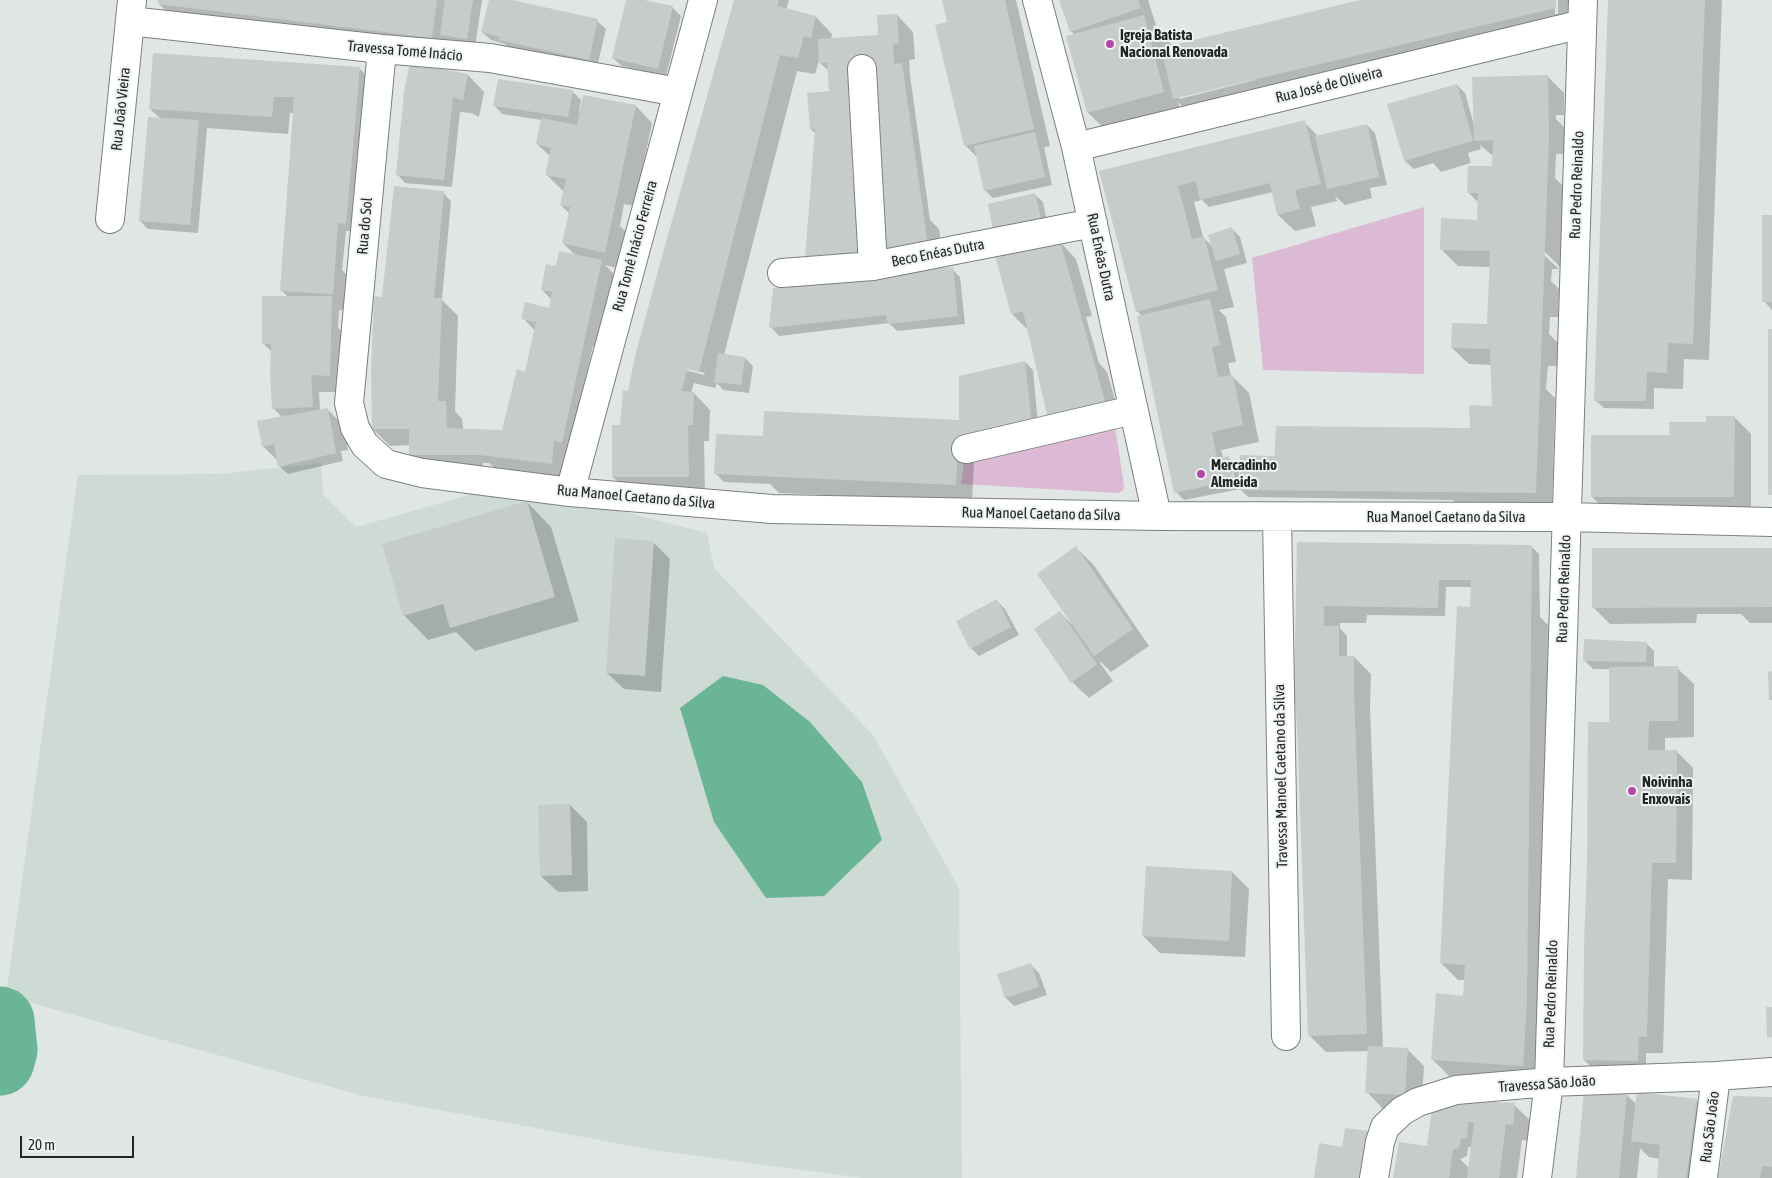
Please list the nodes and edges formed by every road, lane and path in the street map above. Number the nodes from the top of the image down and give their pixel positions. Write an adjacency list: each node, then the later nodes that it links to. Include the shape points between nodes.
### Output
1 (703, 0): 7 (street, Rua Tomé Inácio Ferreira)
2 (1037, 0): 8 (street, Rua Enéas Dutra)
3 (131, 11): 5 (street, Travessa Tomé Inácio); 9 (street, Rua João Vieira)
4 (1583, 12): 8 (street, Rua José de Oliveira); 19 (street, Rua Pedro Reinaldo)
5 (382, 49): 7 (street, Travessa Tomé Inácio, via 490,58); 13 (street, Rua do Sol)
6 (862, 69): 11 (street)
7 (678, 92): 16 (street, Rua Tomé Inácio Ferreira)
8 (1076, 147): 10 (street, Rua Enéas Dutra)
9 (110, 218)
10 (1093, 223): 11 (street, Beco Enéas Dutra); 14 (street, Rua Enéas Dutra)
11 (873, 266): 12 (street, Beco Enéas Dutra)
12 (782, 273)
13 (349, 403): 16 (street, Rua Manoel Caetano da Silva, via 355,428 365,445 386,464 422,473)
14 (1133, 410): 15 (street); 17 (street, Rua Enéas Dutra)
15 (966, 449)
16 (570, 492): 17 (street, Rua Manoel Caetano da Silva, via 772,509)
17 (1157, 516): 18 (street, Rua Manoel Caetano da Silva)
18 (1277, 517): 19 (street, Rua Manoel Caetano da Silva); 21 (street, Travessa Manoel Caetano da Silva)
19 (1566, 517): 20 (street, Rua Manoel Caetano da Silva); 24 (street, Rua Pedro Reinaldo)
20 (1772, 522)
21 (1286, 1036)
22 (1772, 1072): 23 (street, Travessa São João)
23 (1716, 1076): 24 (street, Travessa São João); 27 (street, Rua São João)
24 (1548, 1082): 25 (street, Travessa São João, via 1456,1090 1418,1102 1385,1127); 26 (street, Rua Pedro Reinaldo)
25 (1374, 1178)
26 (1537, 1178)
27 (1703, 1178)

